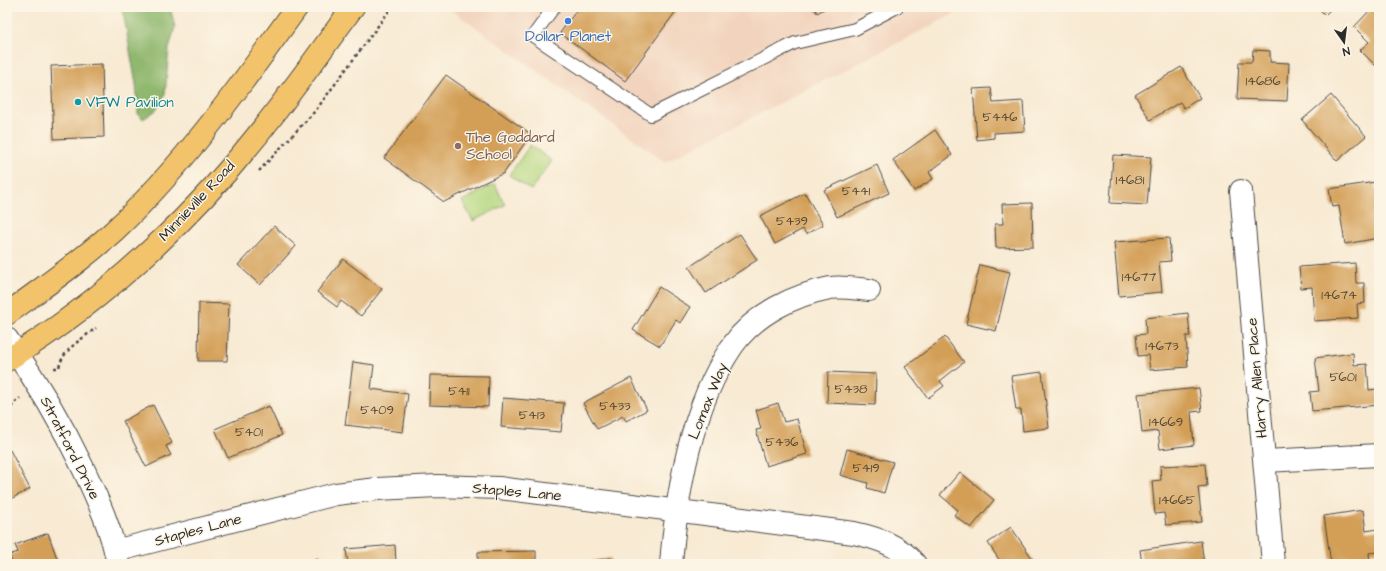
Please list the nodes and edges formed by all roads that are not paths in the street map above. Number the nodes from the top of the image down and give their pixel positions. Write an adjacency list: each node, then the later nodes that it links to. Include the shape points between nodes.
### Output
1 (297, 7): 7 (main road, via 212,123 156,189 85,256)
2 (353, 7): 8 (main road, Minnieville Road, via 274,115 206,196 178,225 105,291)
3 (554, 7): 4 (lane, via 533,36 651,114 796,44 854,29)
4 (897, 7)
5 (1241, 191): 10 (street, Harry Allen Place)
6 (869, 290): 11 (street, Lomax Way, via 832,288 800,296 775,308 753,324 734,344 720,367 699,416 684,467)
7 (7, 314)
8 (11, 351): 12 (street, Stratford Drive, via 51,407 74,451 99,503)
9 (1379, 455): 10 (street)
10 (1265, 461): 15 (street, Harry Allen Place)
11 (678, 510): 12 (street, Staples Lane, via 499,488 437,486 378,489 329,496); 13 (street, Lomax Way); 14 (street, Staples Lane, via 876,538 892,546)
12 (116, 558)
13 (671, 564)
14 (915, 564)
15 (1273, 564)

